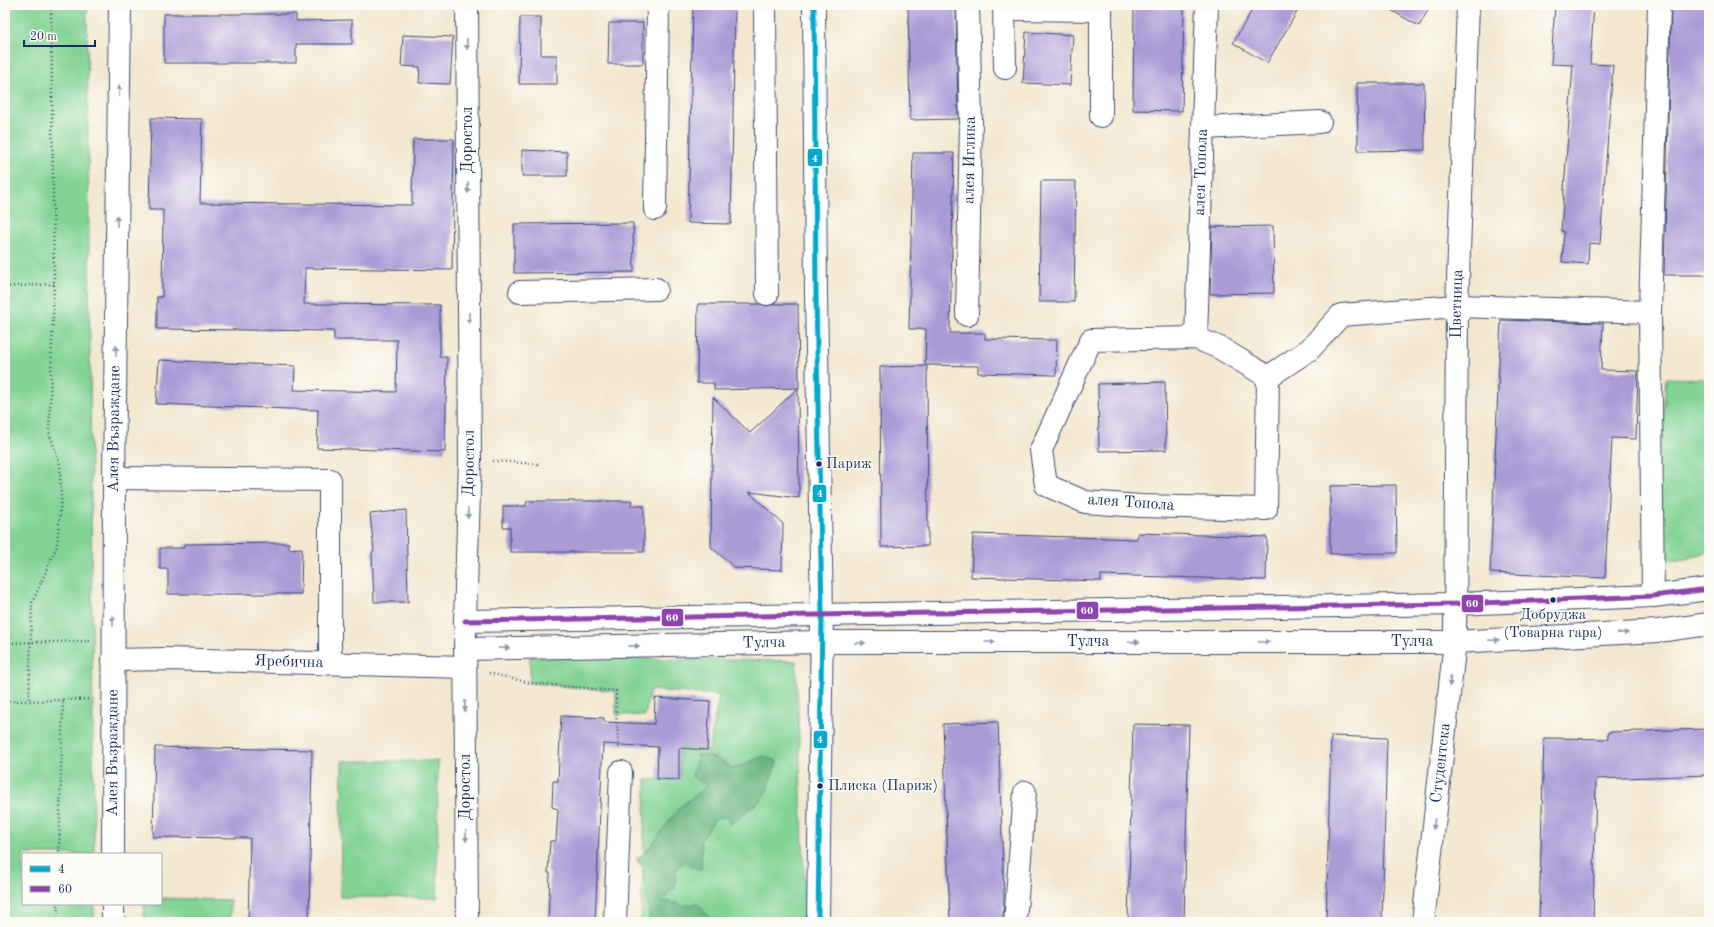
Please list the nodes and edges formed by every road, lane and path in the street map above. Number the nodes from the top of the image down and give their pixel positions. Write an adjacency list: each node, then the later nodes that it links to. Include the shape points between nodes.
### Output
1 (51, 5): 18 (path)
2 (120, 5): 30 (main road, Алея Възраждане, one-way to 2)
3 (467, 5): 28 (main road, Доростол, one-way to 28)
4 (658, 5): 17 (main road)
5 (765, 5): 22 (main road)
6 (814, 5): 34 (main road, via 816,312)
7 (968, 5): 25 (main road, алея Иглика, via 970,122)
8 (1207, 5): 16 (main road, алея Топола)
9 (1468, 5): 23 (main road, Цветница)
10 (1659, 5): 24 (main road)
11 (1004, 7): 12 (main road); 13 (main road)
12 (1101, 7): 14 (main road)
13 (1005, 68)
14 (1101, 116)
15 (1320, 122): 16 (main road)
16 (1204, 128): 26 (main road, алея Топола)
17 (655, 209)
18 (54, 284): 19 (path); 37 (path, via 49,432 60,465 61,500 57,546 32,603)
19 (5, 287)
20 (656, 289): 21 (main road)
21 (520, 292)
22 (767, 294)
23 (1457, 306): 24 (main road); 27 (main road, via 1341,315 1310,349); 33 (main road, Цветница)
24 (1650, 312): 32 (main road)
25 (967, 314)
26 (1196, 338): 27 (main road, алея Топола, via 1220,348); 27 (main road, алея Топола, via 1091,340 1042,450 1046,484 1085,502 1266,509)
27 (1268, 377)
28 (470, 460): 29 (path); 35 (main road, Доростол, one-way to 35)
29 (539, 464)
30 (114, 478): 41 (main road, Алея Възраждане, one-way to 30); 43 (main road, via 330,480)
31 (1709, 589): 32 (main road, Тулча)
32 (1653, 596): 33 (main road, Тулча)
33 (1456, 604): 34 (main road, Тулча); 39 (main road, Студентска)
34 (822, 614): 35 (main road, Тулча); 38 (main road)
35 (465, 621): 42 (main road, Доростол)
36 (1709, 624): 39 (main road, Тулча, one-way to 36, via 1658,631)
37 (30, 642): 40 (path); 41 (path); 47 (path)
38 (820, 642): 39 (main road, Тулча, one-way to 39); 42 (main road, Тулча, one-way to 38); 58 (main road)
39 (1455, 642): 60 (main road, Студентска, one-way to 60)
40 (5, 643)
41 (113, 650): 43 (main road, Яребична); 44 (main road, Алея Възраждане)
42 (465, 658): 43 (main road, Яребична); 48 (path, via 530,683 616,692); 56 (main road, Доростол, one-way to 56)
43 (330, 663)
44 (113, 698): 46 (path); 51 (main road, Алея Възраждане)
45 (5, 700): 47 (path)
46 (63, 700): 47 (path); 50 (path)
47 (29, 701)
48 (620, 772): 57 (main road)
49 (1025, 792): 59 (main road)
50 (59, 853)
51 (113, 853)
52 (58, 905): 54 (path)
53 (113, 905): 55 (main road)
54 (57, 922)
55 (113, 922)
56 (467, 922)
57 (615, 922)
58 (818, 922)
59 (1015, 922)
60 (1423, 922)

